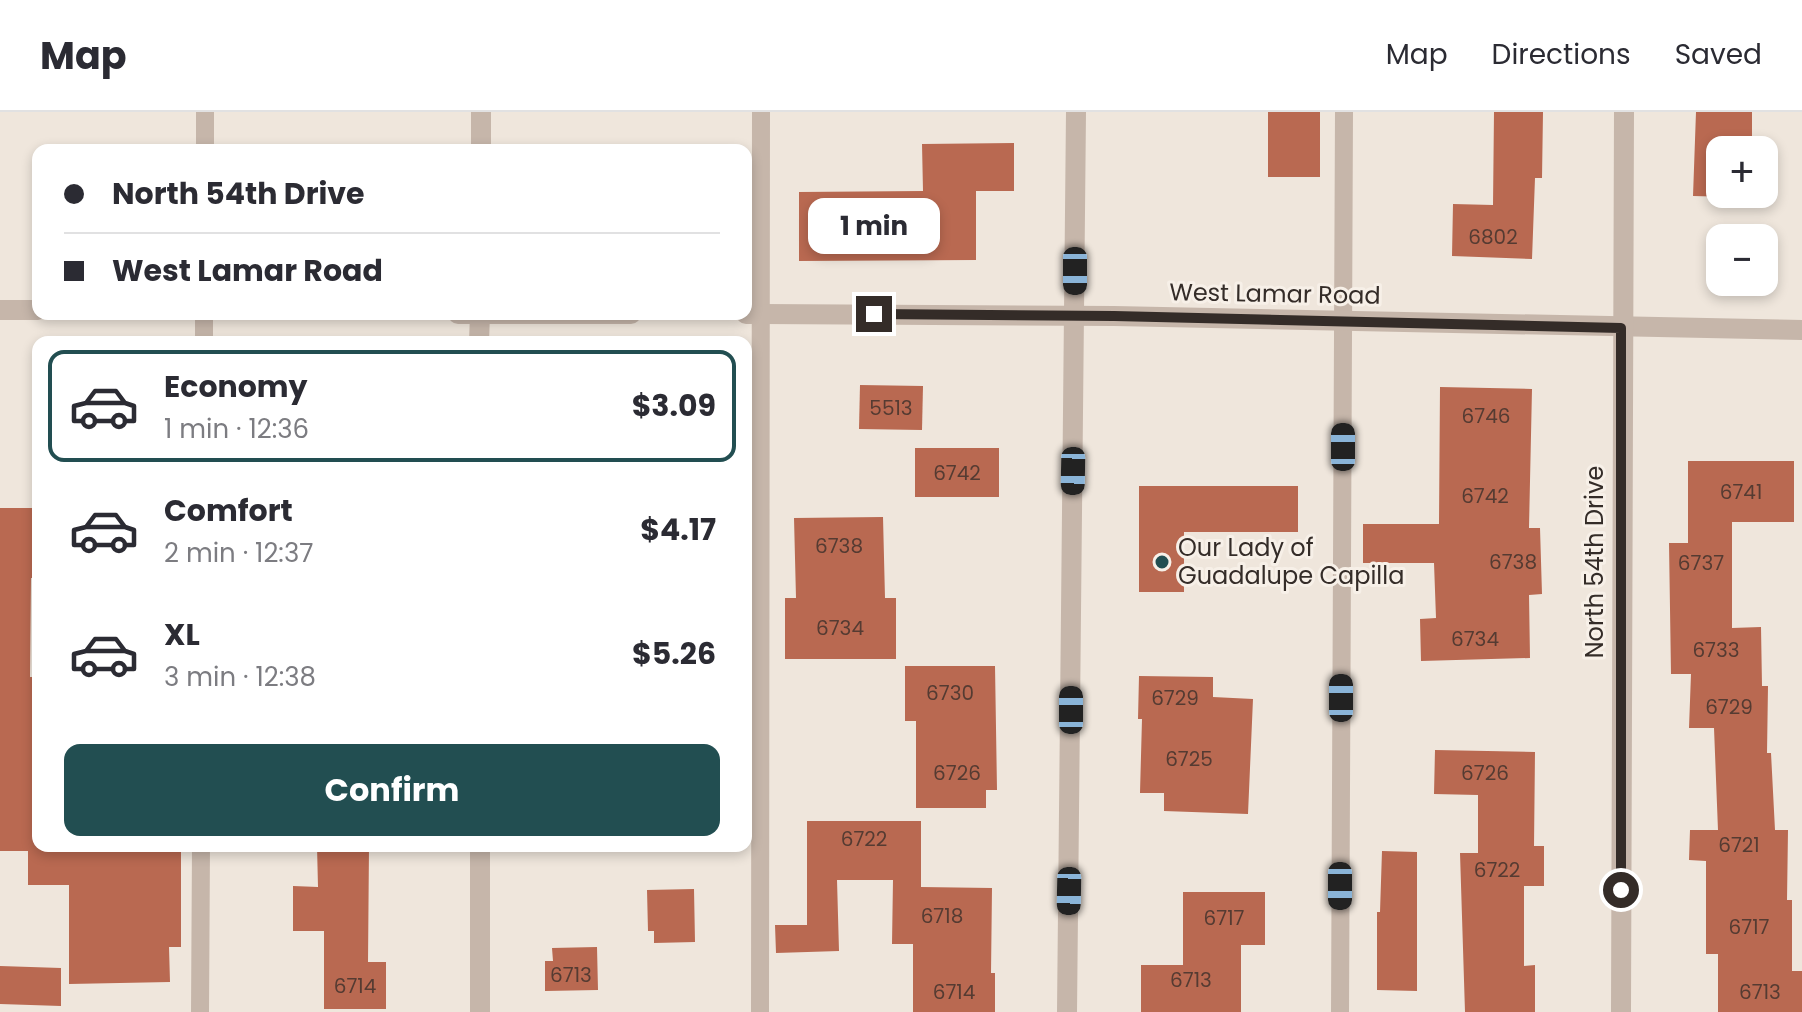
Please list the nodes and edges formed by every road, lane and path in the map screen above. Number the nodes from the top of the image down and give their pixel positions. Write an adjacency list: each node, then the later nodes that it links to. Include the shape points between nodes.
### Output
1 (205, 112): 7 (lane)
2 (481, 112): 8 (street)
3 (761, 112): 11 (lane)
4 (1076, 112): 12 (street)
5 (1344, 112): 13 (lane)
6 (1624, 112): 14 (street, North 54th Drive)
7 (205, 144)
8 (481, 144)
9 (0, 310): 10 (street)
10 (32, 310)
11 (753, 314): 12 (street, West Lamar Road); 20 (lane)
12 (1075, 316): 13 (street, West Lamar Road); 21 (street)
13 (1343, 321): 14 (street, West Lamar Road); 22 (lane)
14 (1621, 328): 15 (street, West Lamar Road); 23 (street, North 54th Drive)
15 (1802, 330)
16 (201, 852): 18 (lane)
17 (480, 852): 19 (street)
18 (200, 1012)
19 (480, 1012)
20 (760, 1012)
21 (1067, 1012)
22 (1340, 1012)
23 (1621, 1012)

